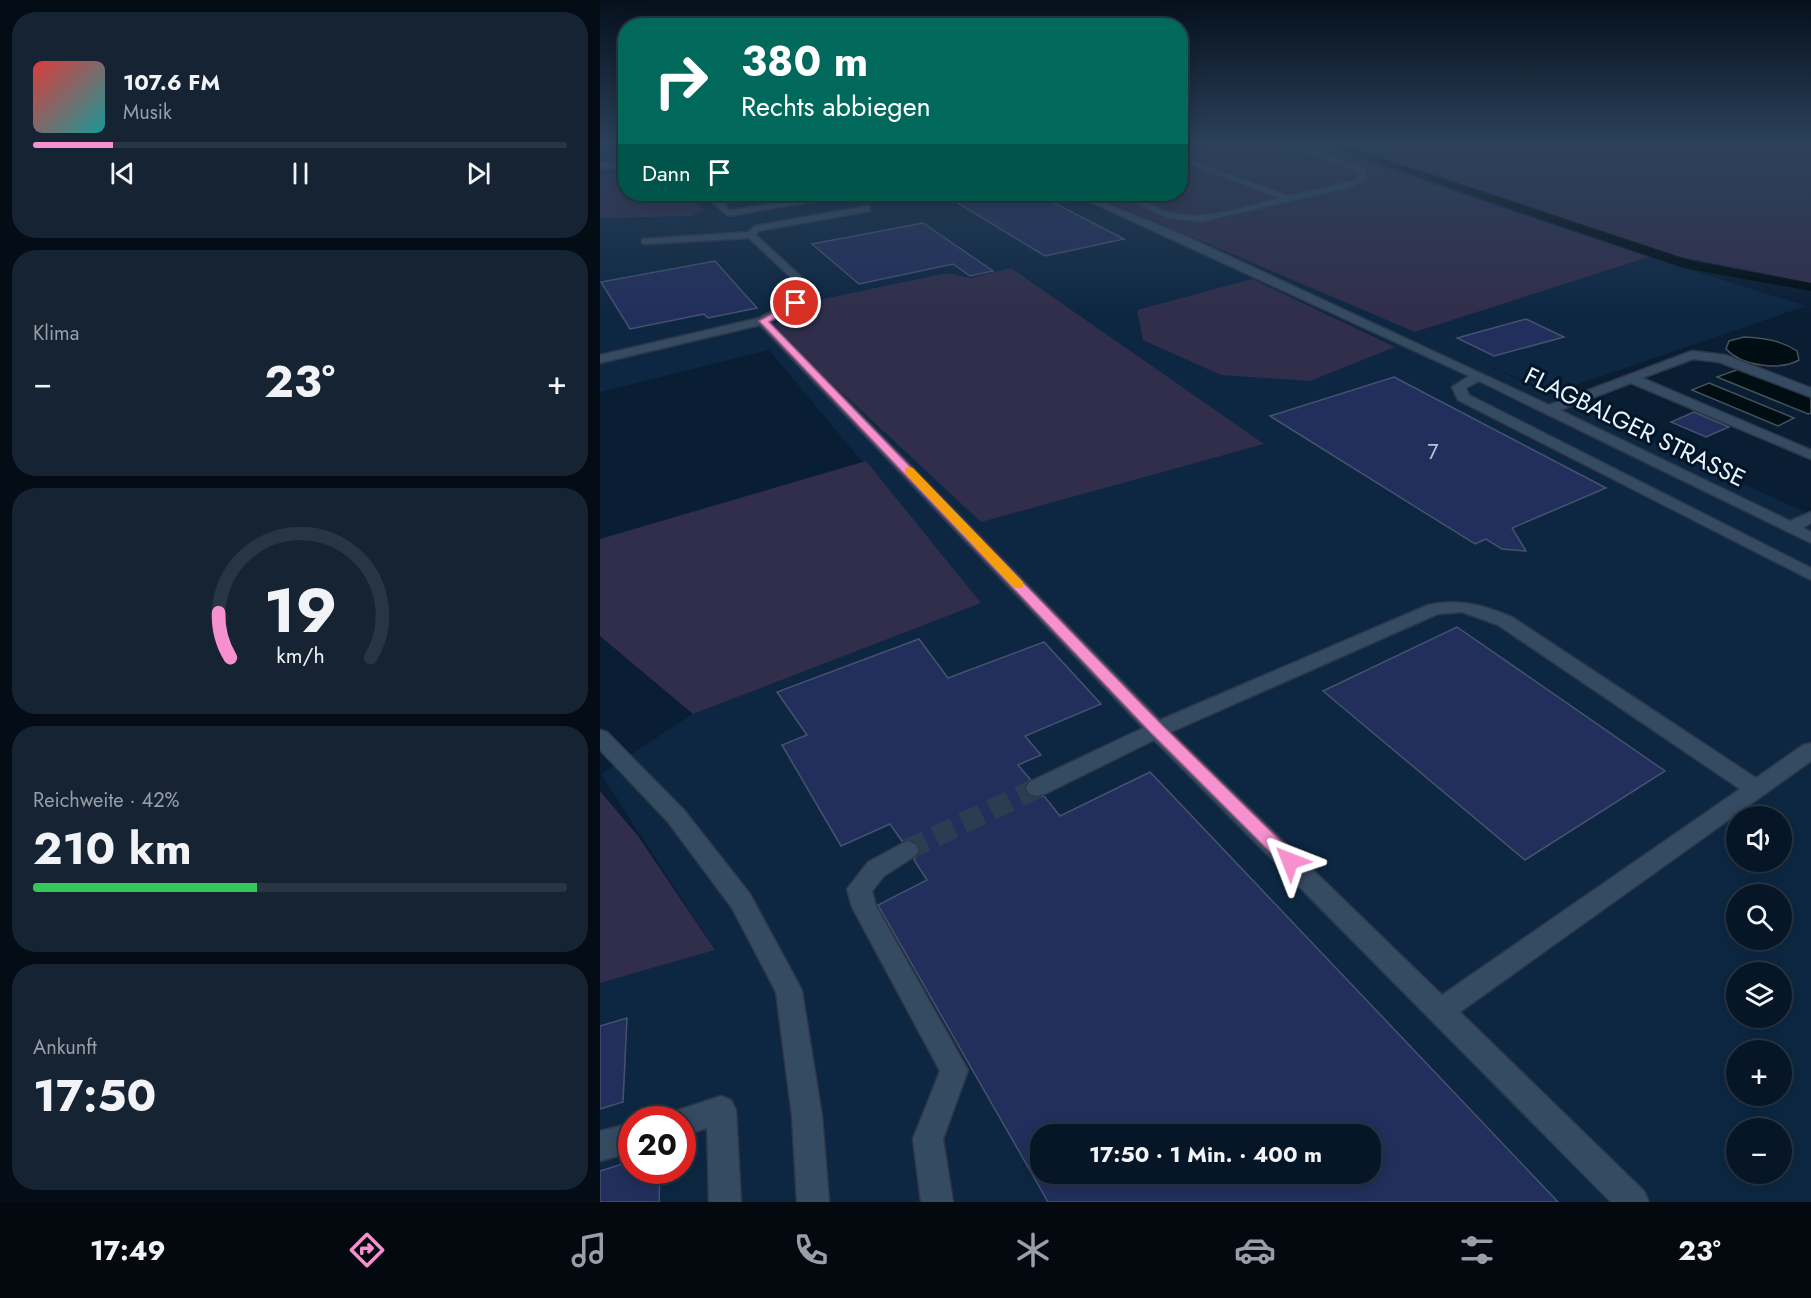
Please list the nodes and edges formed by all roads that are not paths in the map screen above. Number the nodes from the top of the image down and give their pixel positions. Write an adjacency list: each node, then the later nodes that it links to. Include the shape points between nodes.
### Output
1 (723, 201): 2 (street, via 718,203 728,213)
2 (807, 201)
3 (1093, 201): 11 (street, FLAGBALGER STRASSE, via 1184,239)
4 (1137, 201): 5 (street, via 1170,216 1200,219)
5 (1280, 201)
6 (867, 209): 7 (street, via 755,229)
7 (751, 235): 8 (street); 9 (street, via 813,293)
8 (646, 241)
9 (763, 321): 10 (street); 20 (street)
10 (600, 359)
11 (1479, 376): 14 (street, FLAGBALGER STRASSE); 19 (street, via 1460,387 1463,397)
12 (1630, 378): 13 (street, via 1692,355 1706,354); 14 (street); 15 (street)
13 (1811, 393)
14 (1548, 410): 17 (street, FLAGBALGER STRASSE)
15 (1811, 455)
16 (1811, 517): 17 (street)
17 (1789, 528): 18 (street, FLAGBALGER STRASSE)
18 (1811, 538)
19 (1811, 575)
20 (1156, 729): 23 (street); 24 (street, via 1294,667 1455,604 1480,609 1505,621); 26 (street)
21 (600, 737): 31 (street, via 676,816 741,901 789,990 807,1116)
22 (1811, 750): 24 (street)
23 (1037, 788)
24 (1755, 788): 26 (street)
25 (907, 850): 32 (street, via 876,869 859,889 864,908 954,1070 928,1139)
26 (1441, 1010): 33 (street)
27 (696, 1118): 30 (street, via 721,1110)
28 (618, 1141): 29 (street)
29 (600, 1146)
30 (725, 1202)
31 (813, 1202)
32 (937, 1202)
33 (1633, 1202)

